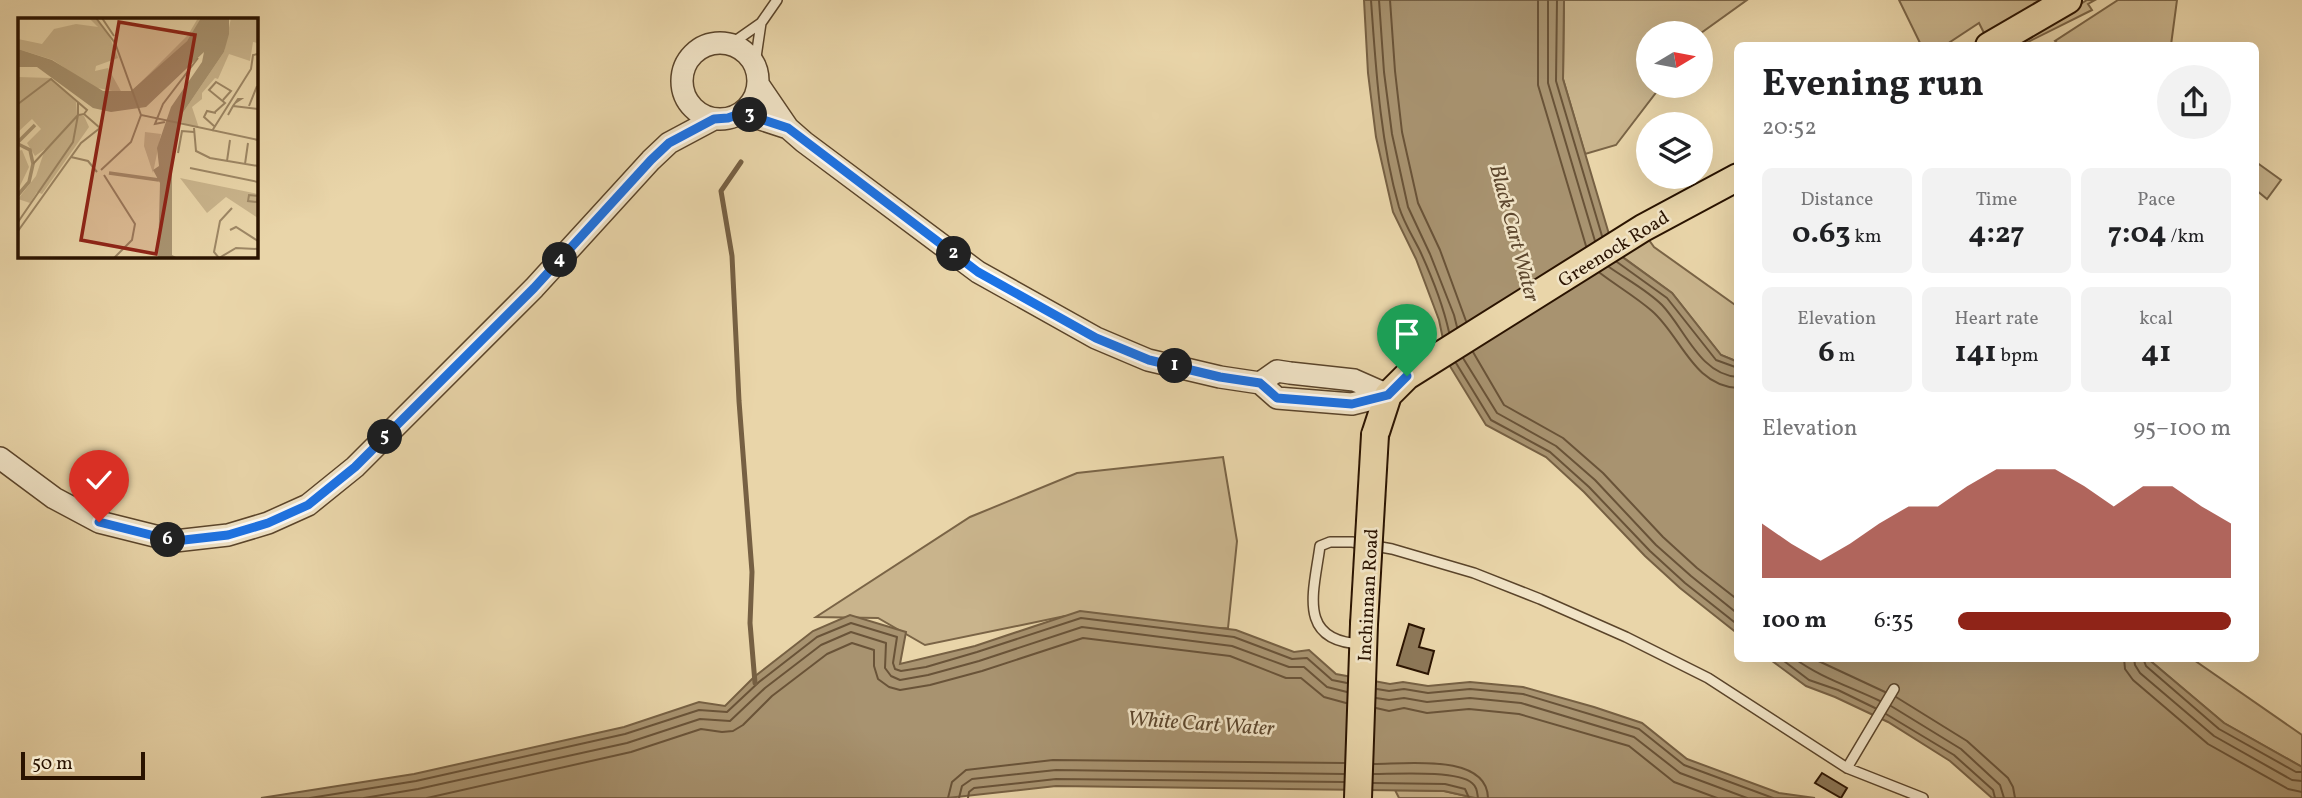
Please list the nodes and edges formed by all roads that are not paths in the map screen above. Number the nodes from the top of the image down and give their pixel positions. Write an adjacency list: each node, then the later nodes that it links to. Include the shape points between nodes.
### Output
1 (777, 0): 3 (lane)
2 (2068, 0): 4 (main road)
3 (761, 23): 5 (lane); 6 (lane)
4 (1996, 42)
5 (731, 44): 6 (street, via 741,49); 7 (street, via 709,44 690,57 682,79)
6 (757, 74): 8 (street, via 756,95); 10 (street)
7 (688, 101): 9 (street); 11 (street)
8 (742, 113): 9 (street); 10 (street)
9 (714, 119): 11 (street)
10 (788, 128): 13 (street, via 978,272 1096,338 1149,360 1220,377 1260,383 1277,371 1354,380)
11 (669, 143): 14 (street, via 534,288 355,467 308,505 228,535 175,541 99,522 54,498)
12 (1734, 179): 13 (main road, Greenock Road, via 1643,228 1416,371)
13 (1388, 395): 15 (main road, Inchinnan Road, bridge, via 1375,435)
14 (0, 458)
15 (1363, 644): 17 (lane, via 1323,633 1316,621 1313,603 1320,546 1330,542 1392,549 1474,573 1540,599 1708,678); 18 (main road, Inchinnan Road)
16 (1894, 689): 17 (lane)
17 (1847, 768): 19 (lane)
18 (1358, 798)
19 (1923, 798)

